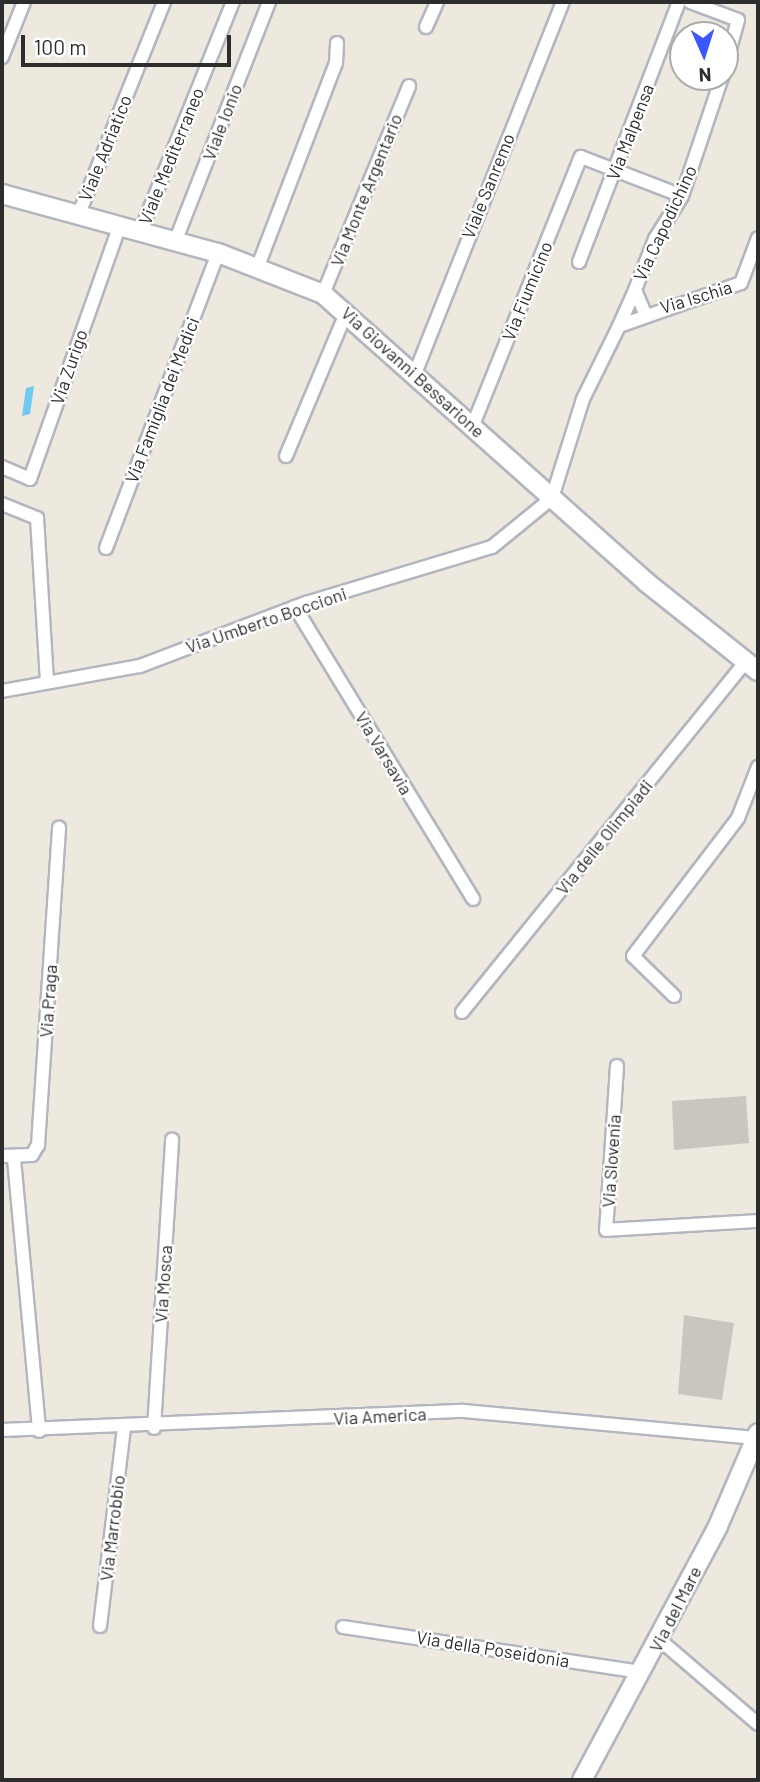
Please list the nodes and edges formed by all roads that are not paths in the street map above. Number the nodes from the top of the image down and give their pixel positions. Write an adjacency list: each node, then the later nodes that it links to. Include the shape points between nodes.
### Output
1 (24, 2): 12 (street)
2 (164, 2): 18 (street, Viale Adriatico)
3 (233, 2): 20 (street, Viale Mediterraneo)
4 (269, 2): 22 (street, Viale Ionio)
5 (437, 2): 10 (street)
6 (563, 2): 31 (street, Viale Sanremo)
7 (679, 2): 15 (street, Via Malpensa)
8 (690, 2): 9 (street)
9 (738, 21)
10 (426, 27)
11 (337, 43): 25 (street, via 336,63)
12 (2, 57)
13 (409, 86): 27 (street, Via Monte Argentario)
14 (717, 91): 17 (street, Via Capodichino)
15 (615, 170): 17 (street); 24 (street, Via Malpensa); 32 (street, Via Fiumicino, via 581,157)
16 (2, 194): 18 (street, Via Giovanni Bessarione)
17 (682, 195): 26 (street, Via Capodichino, via 655,239)
18 (78, 216): 19 (street, Via Giovanni Bessarione)
19 (119, 227): 20 (street, Via Giovanni Bessarione); 34 (street, Via Zurigo, via 30,479)
20 (140, 233): 22 (street, Via Giovanni Bessarione)
21 (758, 239): 29 (street, Via Ischia, via 741,283)
22 (175, 242): 23 (street, Via Giovanni Bessarione)
23 (218, 253): 25 (street, Via Giovanni Bessarione); 37 (street, Via Famiglia dei Medici)
24 (579, 262)
25 (258, 266): 27 (street, Via Giovanni Bessarione)
26 (635, 290): 29 (street); 30 (street, Via Capodichino)
27 (323, 294): 28 (street, Via Giovanni Bessarione)
28 (347, 311): 31 (street, Via Giovanni Bessarione); 33 (street)
29 (645, 314): 30 (street)
30 (619, 326): 35 (street, via 583,399)
31 (416, 371): 32 (street, Via Giovanni Bessarione)
32 (473, 425): 35 (street, Via Giovanni Bessarione)
33 (286, 456)
34 (2, 467)
35 (552, 498): 38 (street, Via Umberto Boccioni, via 492,547); 39 (street, Via Giovanni Bessarione)
36 (2, 504): 40 (street, via 37,518)
37 (106, 548)
38 (295, 607): 40 (street, Via Umberto Boccioni, via 140,666); 44 (street, Via Varsavia)
39 (752, 667): 46 (street, Via delle Olimpiadi)
40 (47, 682): 41 (street, Via Umberto Boccioni)
41 (2, 691)
42 (758, 767): 45 (street, via 738,818 633,956)
43 (59, 828): 49 (street, Via Praga, via 38,1145 32,1155)
44 (473, 899)
45 (674, 996)
46 (462, 1012)
47 (617, 1066): 50 (street, Via Slovenia, via 606,1230)
48 (172, 1140): 51 (street, Via Mosca)
49 (8, 1158): 54 (street, Via Praga)
50 (758, 1221)
51 (154, 1428): 52 (street, Via America); 55 (street, Via America, via 464,1411)
52 (124, 1429): 54 (street, Via America); 56 (street, Via Marrobbio)
53 (2, 1430): 54 (street, Via America)
54 (39, 1431)
55 (757, 1435): 58 (street, Via del Mare)
56 (100, 1626)
57 (343, 1627): 59 (street, Via della Poseidonia)
58 (660, 1640): 59 (street, Via del Mare); 60 (street)
59 (642, 1672): 61 (street, Via del Mare)
60 (758, 1724)
61 (582, 1780)

